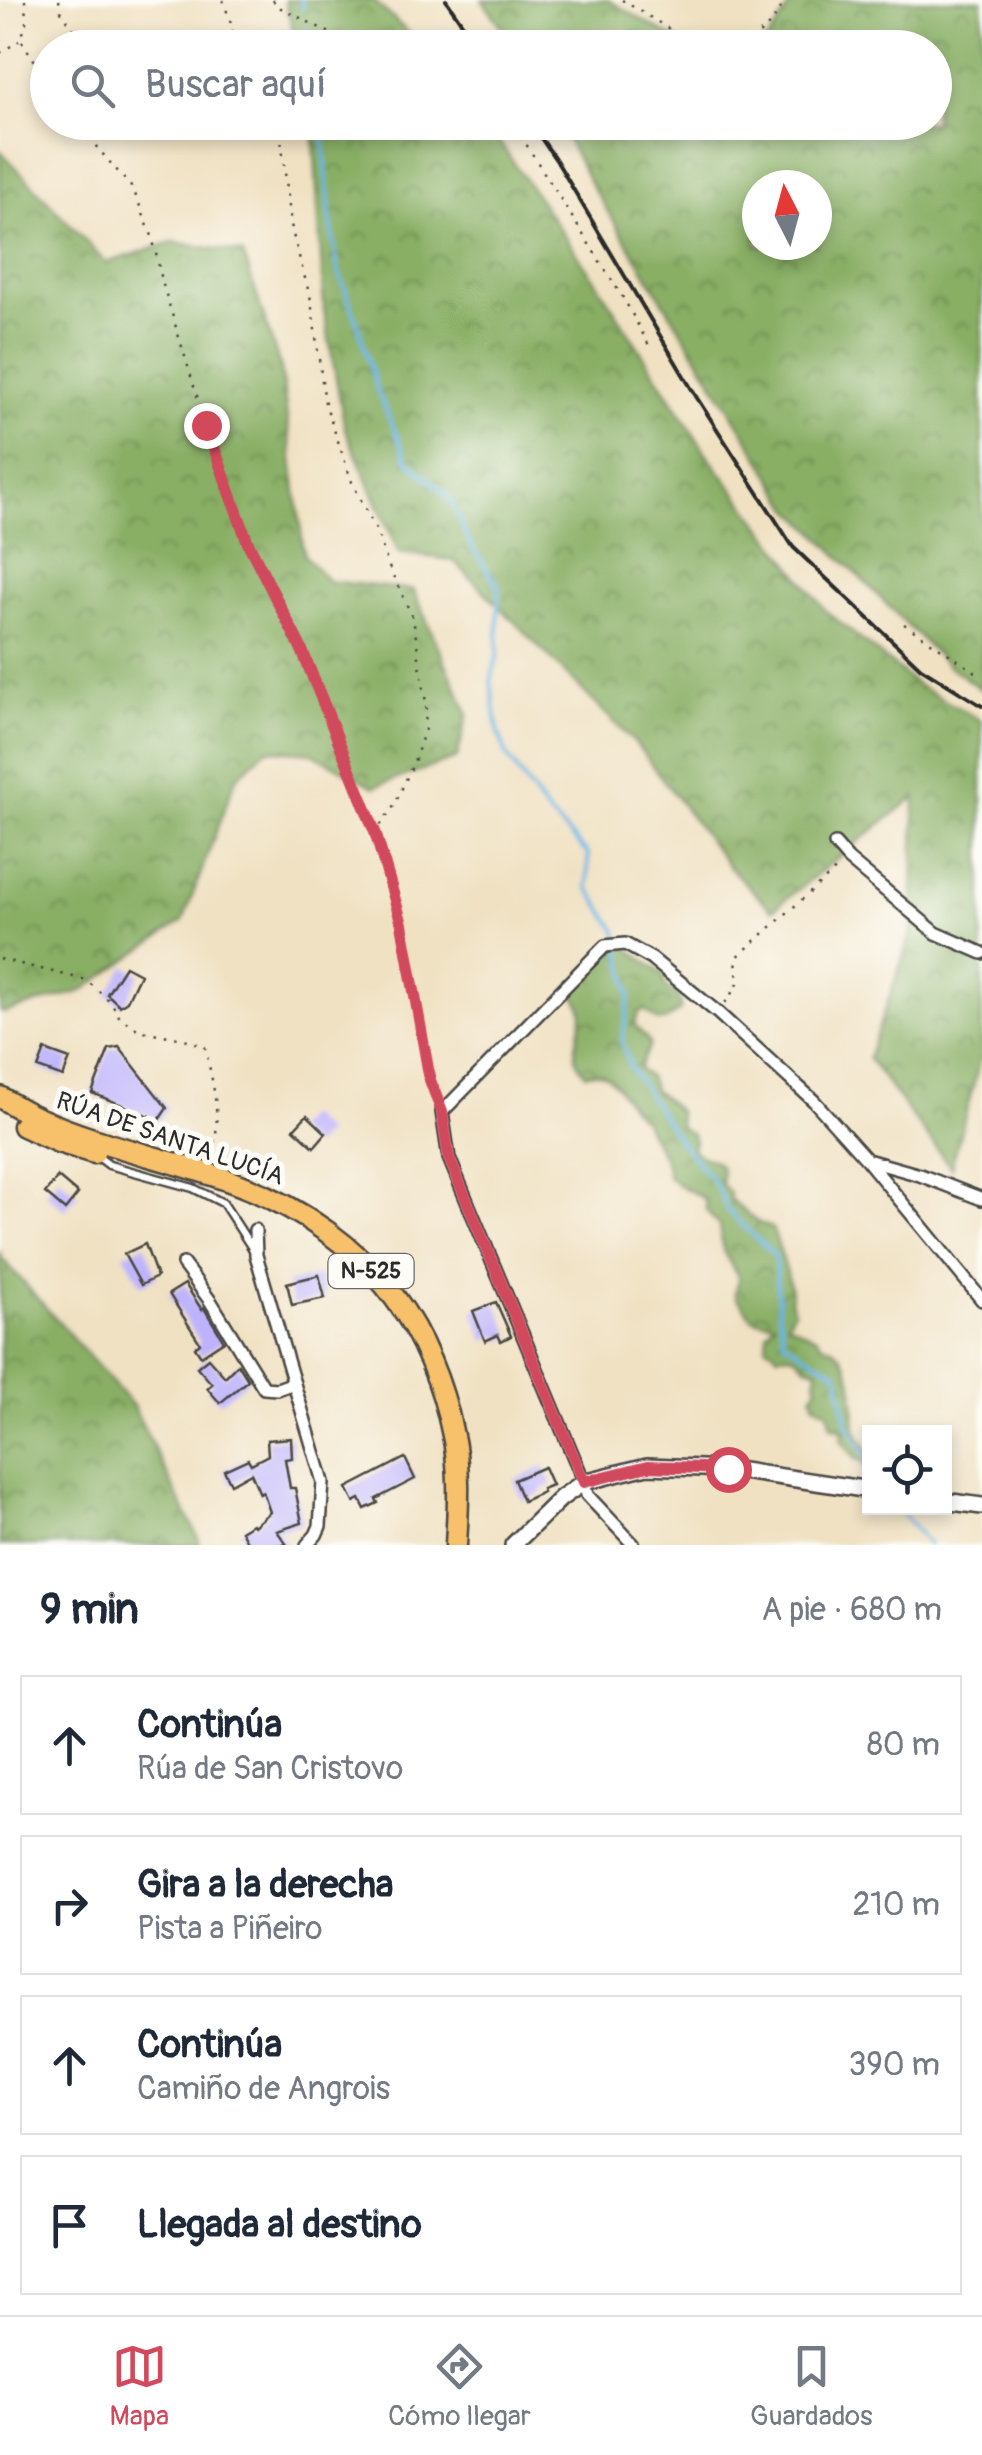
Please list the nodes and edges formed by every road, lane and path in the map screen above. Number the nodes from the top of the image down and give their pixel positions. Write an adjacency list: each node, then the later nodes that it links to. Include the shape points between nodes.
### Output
1 (25, 0): 12 (path)
2 (58, 0): 7 (path)
3 (224, 0): 8 (path)
4 (274, 0): 9 (path)
5 (622, 0): 10 (path)
6 (786, 0): 11 (path)
7 (74, 30)
8 (233, 30)
9 (324, 30)
10 (670, 30)
11 (763, 30)
12 (21, 40): 13 (path); 14 (path)
13 (0, 53)
14 (30, 54)
15 (90, 140): 21 (path, via 133,190 152,236 162,285 248,543 302,650)
16 (282, 140): 21 (path, via 325,402 352,482 414,618 426,703 414,762)
17 (522, 140): 18 (path)
18 (652, 349)
19 (904, 624): 20 (path)
20 (982, 676)
21 (375, 832): 29 (path)
22 (836, 844): 23 (street)
23 (848, 859): 24 (street, via 936,933); 26 (path, via 736,958 738,984)
24 (982, 952)
25 (0, 959): 32 (path, via 86,980 140,1030 204,1047 216,1098 215,1146)
26 (718, 1012): 29 (street, via 652,959 625,944 605,946); 31 (street)
27 (0, 1097): 32 (highway, RÚA DE SANTA LUCÍA / N-525, via 86,1137)
28 (0, 1112): 30 (highway, RÚA DE SANTA LUCÍA / N-525)
29 (442, 1112): 39 (street, via 449,1158)
30 (92, 1152): 35 (lane, via 109,1164 224,1203); 45 (highway, RÚA DE SANTA LUCÍA / N-525, via 266,1210 350,1267 386,1308 434,1398 451,1488)
31 (868, 1160): 33 (street); 37 (street)
32 (201, 1172): 46 (highway, RÚA DE SANTA LUCÍA / N-525, via 287,1206 352,1251 396,1298 436,1372 453,1434)
33 (982, 1199)
34 (255, 1230): 35 (street)
35 (256, 1255): 38 (street)
36 (183, 1264): 38 (street, via 264,1388)
37 (982, 1300)
38 (294, 1383): 43 (street, via 323,1482 320,1526)
39 (584, 1482): 40 (street, via 648,1466 728,1469); 47 (street); 48 (street, via 587,1495)
40 (862, 1489)
41 (952, 1502): 42 (street)
42 (982, 1506)
43 (312, 1540): 44 (street)
44 (328, 1545)
45 (446, 1545)
46 (456, 1545)
47 (513, 1545)
48 (634, 1545)

